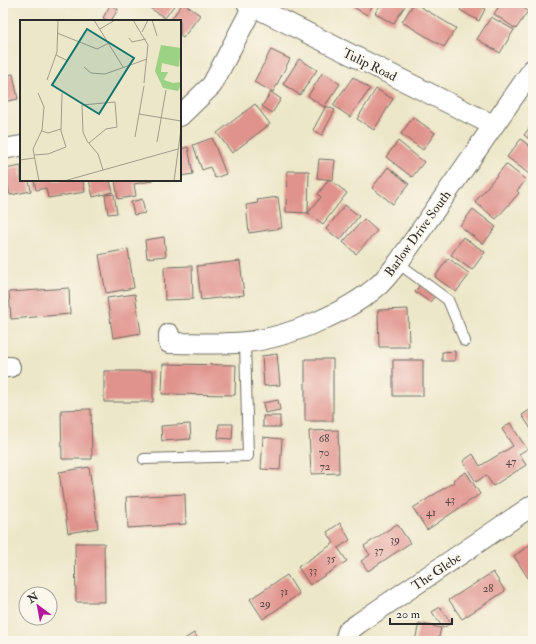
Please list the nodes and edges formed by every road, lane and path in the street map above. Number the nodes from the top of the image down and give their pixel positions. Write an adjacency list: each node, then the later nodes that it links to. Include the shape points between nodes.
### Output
1 (250, 4): 3 (street, via 212,85); 4 (street, Tulip Road)
2 (533, 70): 4 (street, Barlow Drive South)
3 (181, 115)
4 (493, 125): 7 (street, Barlow Drive South)
5 (20, 146): 6 (street)
6 (3, 149)
7 (398, 264): 9 (lane, via 448,300); 10 (street, Barlow Drive South, via 379,284 358,300 331,315 305,328)
8 (169, 334): 10 (street, Barlow Drive South, via 169,343)
9 (465, 341)
10 (246, 342): 11 (lane, via 248,456)
11 (144, 459)
12 (533, 505): 13 (street, The Glebe, via 359,623 348,631)
13 (345, 641)

